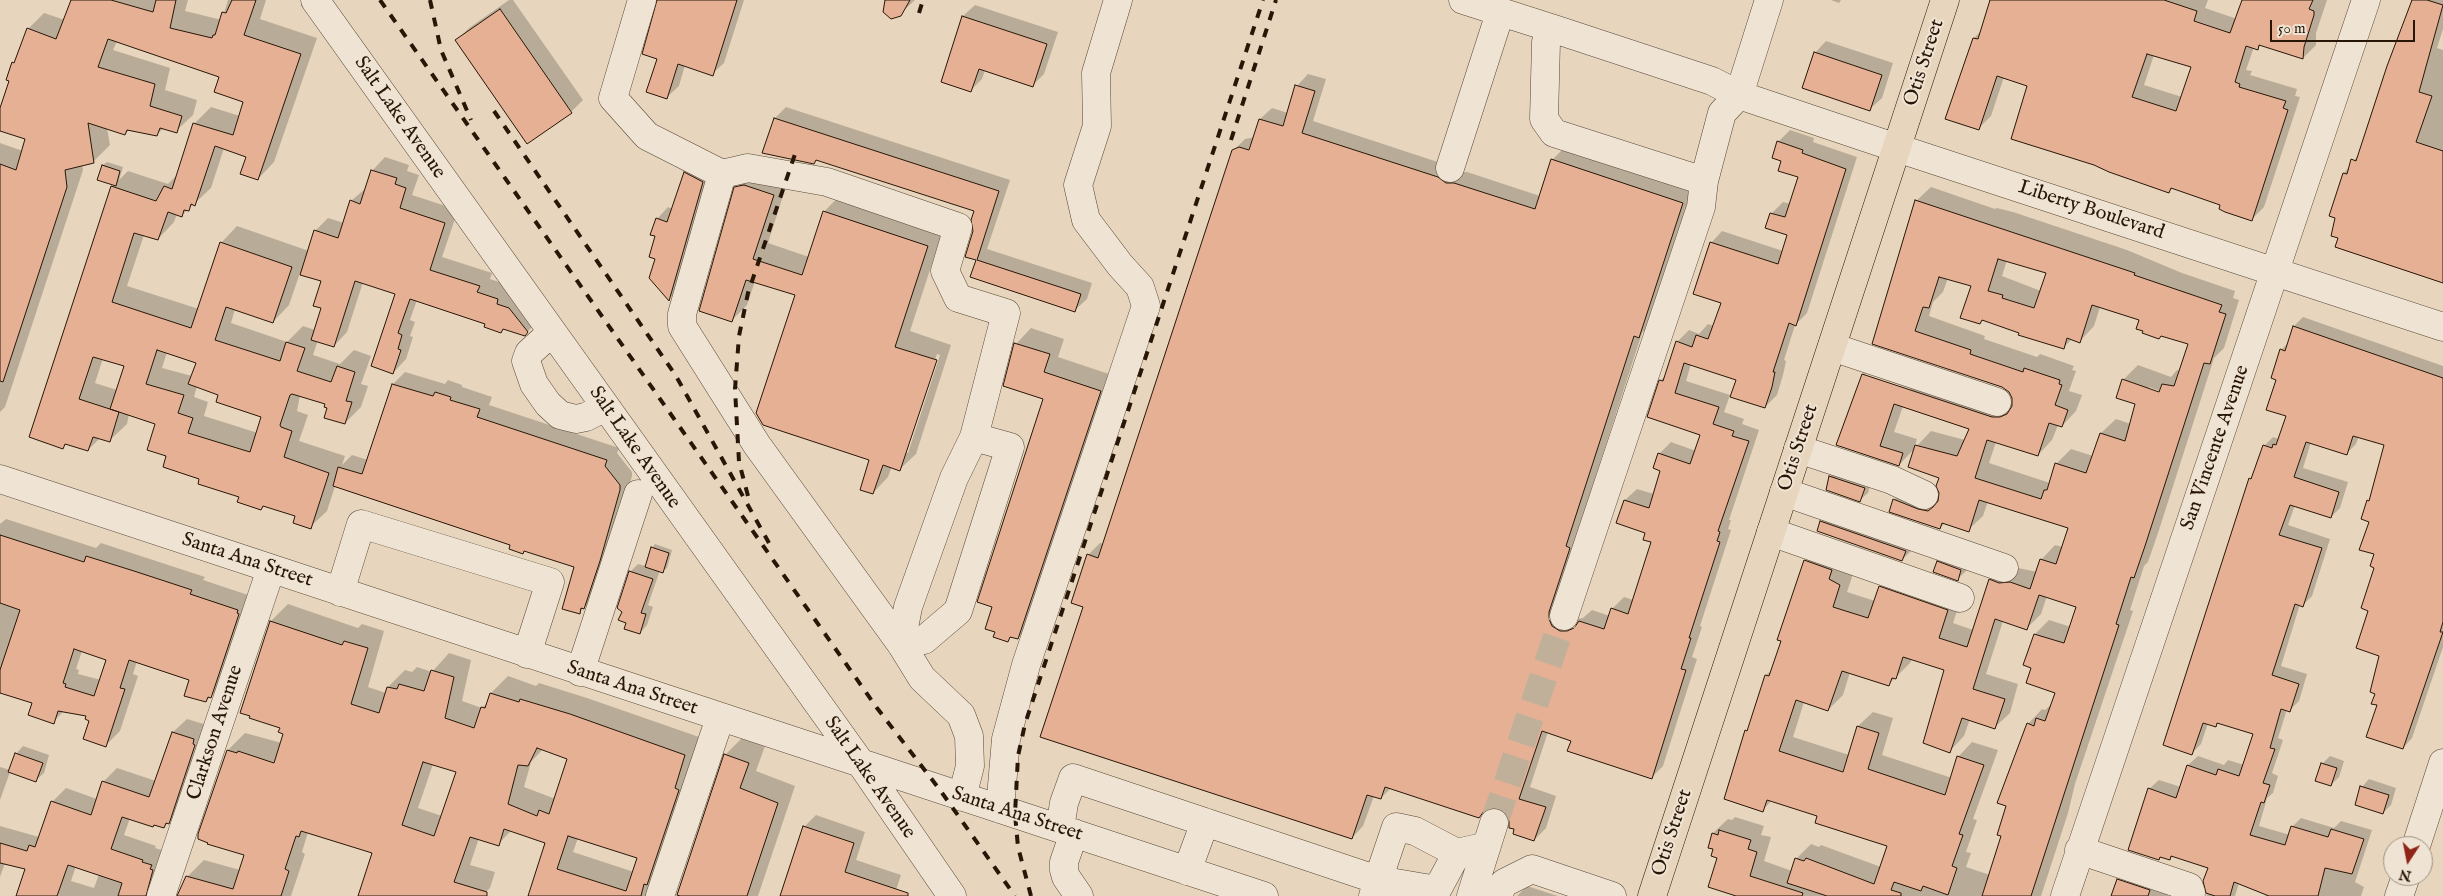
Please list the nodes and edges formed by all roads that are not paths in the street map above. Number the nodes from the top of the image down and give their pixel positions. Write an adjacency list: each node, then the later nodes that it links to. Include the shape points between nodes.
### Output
1 (315, 0): 17 (street, Salt Lake Avenue)
2 (642, 0): 13 (street, via 613,98 647,136)
3 (1118, 0): 40 (street, via 1096,73 1097,126 1078,185 1086,220 1140,287 1146,306 1026,665 1006,740)
4 (1463, 0): 8 (street, Liberty Boulevard)
5 (1768, 0): 10 (street)
6 (1945, 0): 11 (main road, Otis Street)
7 (2366, 0): 15 (street, San Vincente Avenue)
8 (1500, 13): 9 (street, Liberty Boulevard); 12 (street)
9 (1551, 28): 10 (street, Liberty Boulevard, via 1712,80); 14 (street, via 1546,42 1544,119 1554,133)
10 (1739, 95): 11 (street, Liberty Boulevard); 14 (street, via 1722,113)
11 (1897, 148): 15 (street, Liberty Boulevard); 18 (main road, Otis Street)
12 (1450, 168)
13 (722, 174): 21 (street, via 748,168 827,182 958,227 945,271 958,298 1006,313); 33 (street, via 682,314 682,326 756,445)
14 (1704, 181): 32 (street, via 1700,207)
15 (2276, 272): 16 (street, Liberty Boulevard); 44 (street, San Vincente Avenue)
16 (2443, 327)
17 (552, 332): 20 (street, Salt Lake Avenue); 20 (street, via 529,353 526,361 534,384 548,404 560,415 576,419)
18 (1832, 347): 19 (street); 22 (main road, Otis Street)
19 (1997, 402)
20 (605, 407): 38 (street, Salt Lake Avenue)
21 (974, 437): 33 (street, via 954,478 915,588); 33 (street, via 1010,446 958,611 924,640)
22 (1798, 449): 24 (main road, Otis Street); 26 (street, via 1892,480)
23 (0, 479): 29 (street, Santa Ana Street)
24 (1784, 492): 27 (main road, Otis Street); 28 (street)
25 (638, 494): 35 (street)
26 (1924, 495)
27 (1771, 532): 31 (street); 57 (main road, Otis Street)
28 (2004, 568)
29 (271, 569): 30 (street, Santa Ana Street); 50 (street, Clarkson Avenue)
30 (340, 592): 34 (street, Santa Ana Street); 34 (street, via 361,524 550,582)
31 (1960, 598)
32 (1564, 616)
33 (900, 644): 39 (street, via 922,678 961,715 969,736 970,766)
34 (527, 654): 35 (street, Santa Ana Street)
35 (580, 672): 36 (street, Santa Ana Street)
36 (720, 718): 38 (street, Santa Ana Street); 51 (street)
37 (2443, 763): 43 (street)
38 (862, 765): 39 (street, Santa Ana Street); 48 (street, Salt Lake Avenue)
39 (962, 797): 40 (street, Santa Ana Street)
40 (1000, 809): 42 (street, Santa Ana Street)
41 (1205, 822): 42 (street, via 1073,778 1064,803); 46 (street); 47 (street)
42 (1067, 831): 46 (street, Santa Ana Street); 52 (street, via 1064,870)
43 (2419, 836)
44 (2079, 850): 49 (street, via 2189,887); 58 (street, San Vincente Avenue)
45 (1458, 852): 47 (street, via 1437,890); 47 (street, via 1415,830 1396,827); 54 (street, via 1490,834)
46 (1187, 870): 53 (street, Santa Ana Street)
47 (1376, 888)
48 (941, 889)
49 (2191, 893)
50 (162, 896)
51 (660, 896)
52 (1080, 896)
53 (1264, 896)
54 (1471, 896)
55 (1497, 896): 56 (street, via 1504,883 1532,869)
56 (1612, 896)
57 (1652, 896)
58 (2065, 896)

